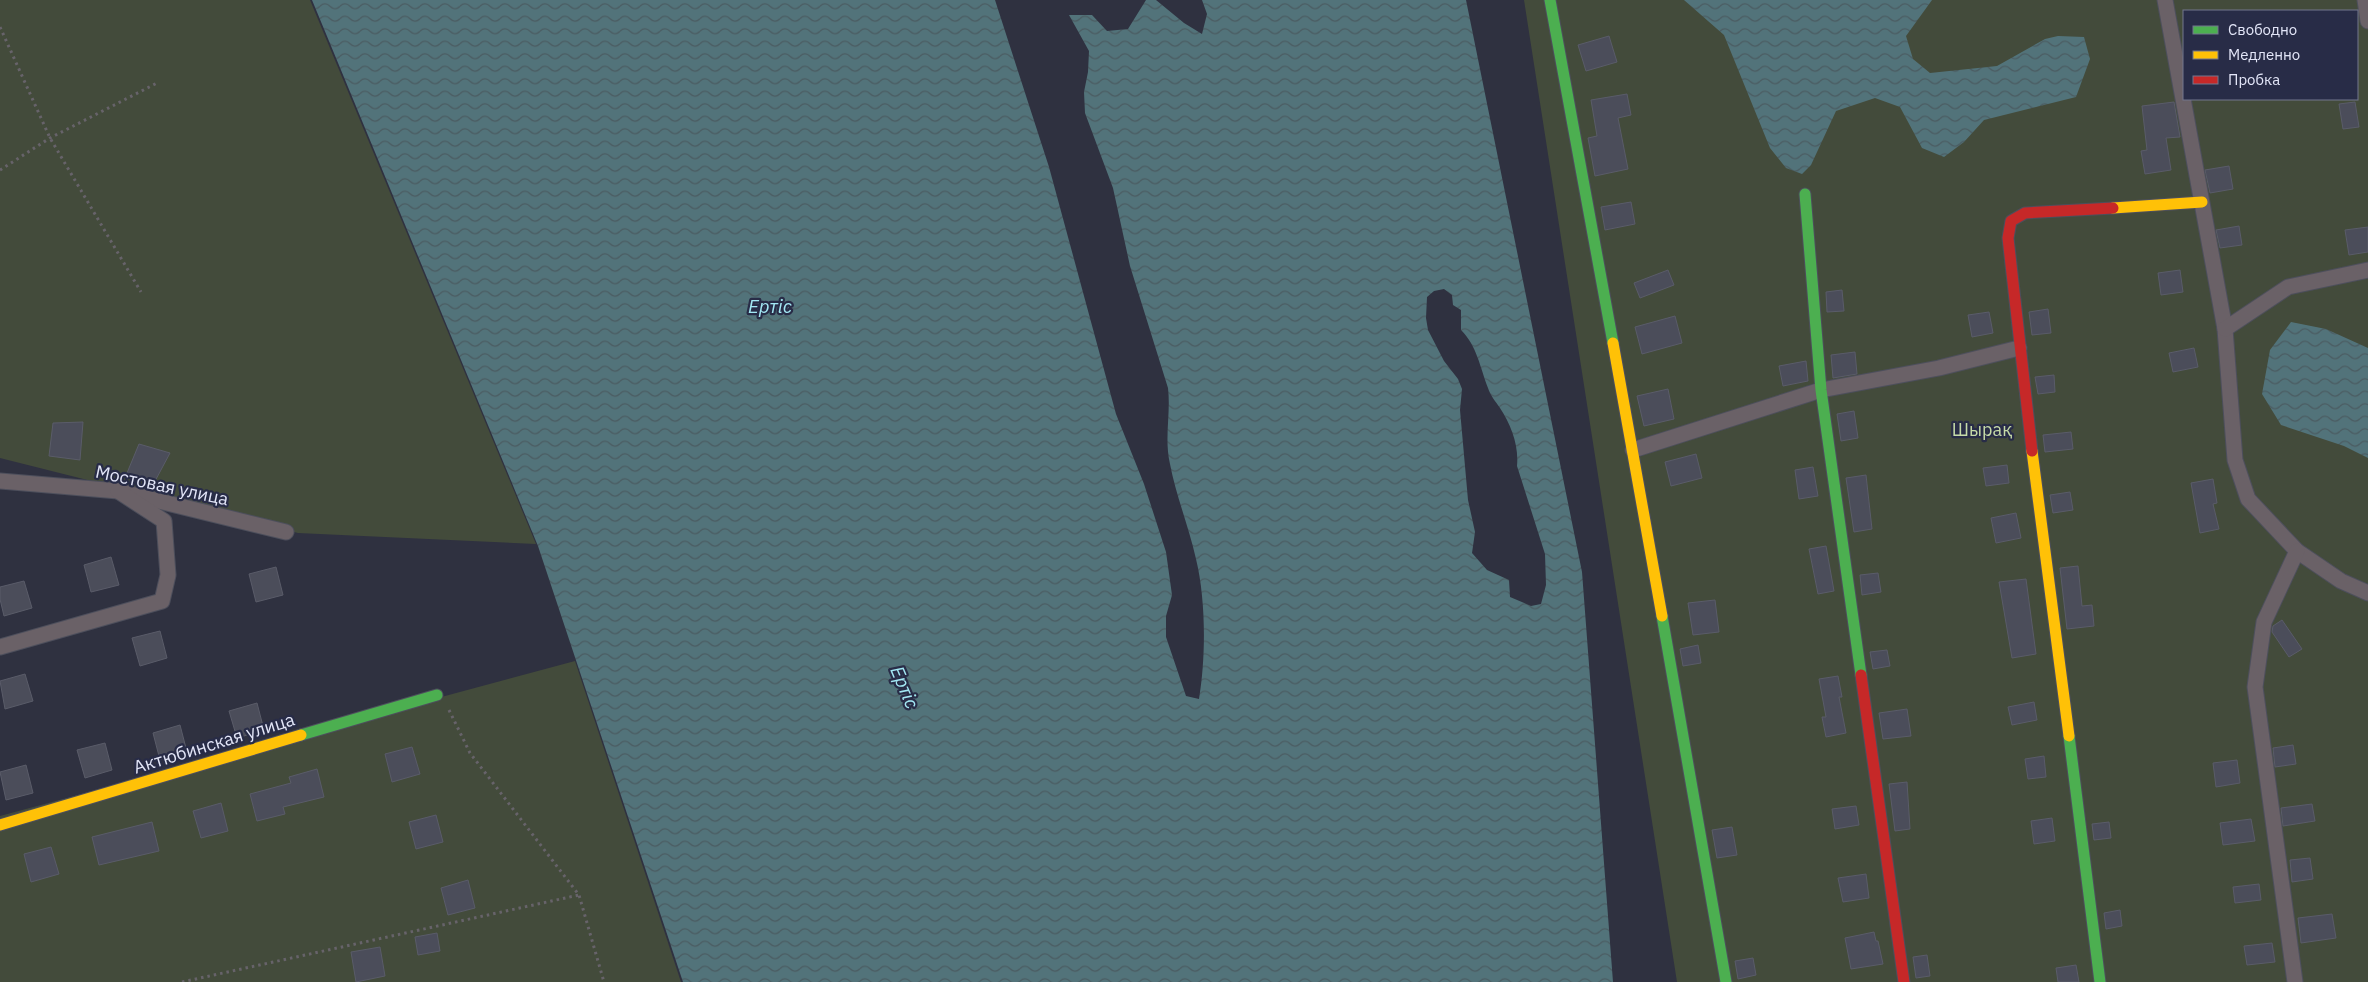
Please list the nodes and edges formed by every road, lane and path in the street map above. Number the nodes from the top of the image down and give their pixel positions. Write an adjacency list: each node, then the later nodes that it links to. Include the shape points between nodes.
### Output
1 (1550, 0): 18 (street)
2 (2165, 0): 7 (street)
3 (2365, 0): 4 (street)
4 (2368, 21)
5 (0, 27): 9 (path)
6 (159, 82): 9 (path)
7 (2183, 98)
8 (2183, 100): 12 (street)
9 (50, 138): 10 (path); 14 (path)
10 (0, 170)
11 (1805, 194): 17 (street)
12 (2202, 202): 15 (street); 16 (street, via 2025,213 2011,222 2008,238)
13 (2368, 270): 15 (street, via 2288,287)
14 (141, 292)
15 (2225, 329): 22 (street, via 2235,460 2248,499)
16 (2019, 348): 17 (street, via 1939,368); 32 (street)
17 (1821, 390): 18 (street); 31 (street)
18 (1633, 450): 30 (street)
19 (0, 481): 20 (street, Мостовая улица)
20 (118, 492): 21 (street, Мостовая улица); 24 (street, via 164,521 168,575 162,601)
21 (286, 532)
22 (2297, 551): 23 (street, via 2341,580); 33 (street, via 2264,622 2254,687)
23 (2368, 593)
24 (0, 647)
25 (437, 695): 26 (street, Актюбинская улица); 27 (path, via 452,714 470,753)
26 (0, 825)
27 (579, 895): 28 (path); 29 (path)
28 (182, 982)
29 (604, 982)
30 (1726, 982)
31 (1904, 982)
32 (2100, 982)
33 (2296, 982)

